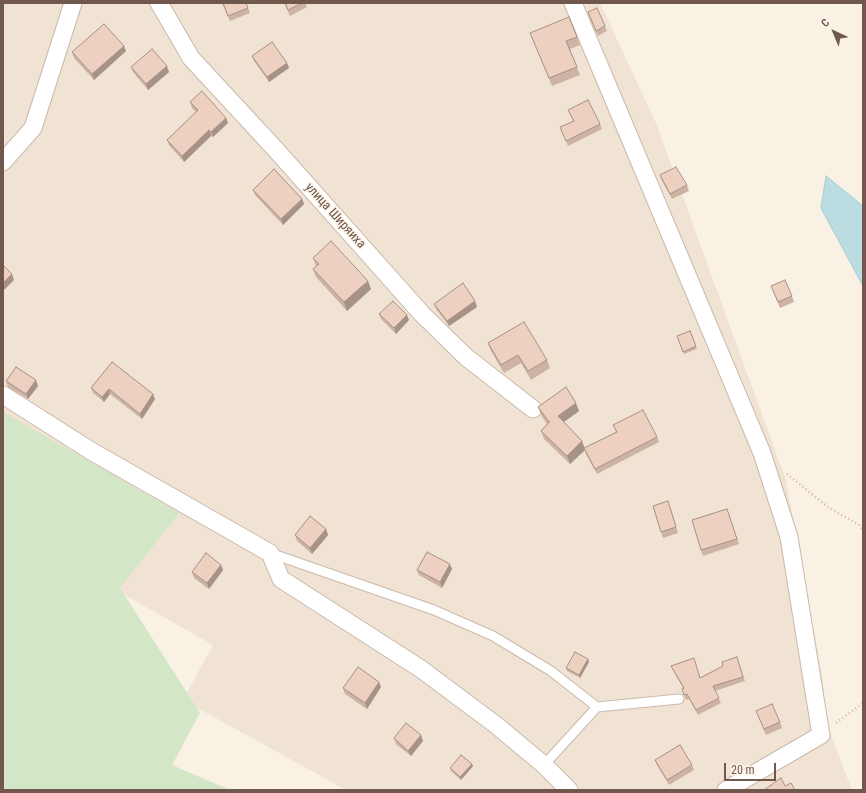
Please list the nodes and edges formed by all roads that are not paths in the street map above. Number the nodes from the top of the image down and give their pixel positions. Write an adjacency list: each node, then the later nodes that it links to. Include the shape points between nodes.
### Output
1 (73, 3): 4 (street, via 33,128)
2 (159, 3): 6 (street, улица Ширяиха, via 191,58 422,314 466,356)
3 (573, 3): 12 (street, via 762,453 789,537 821,735)
4 (3, 162)
5 (3, 395): 7 (street, via 92,451)
6 (533, 409)
7 (270, 552): 9 (lane, via 434,610 493,636 551,672); 10 (street, via 281,579 421,669)
8 (679, 699): 9 (lane)
9 (597, 707): 10 (lane)
10 (544, 765): 11 (street)
11 (569, 790)
12 (726, 790)

